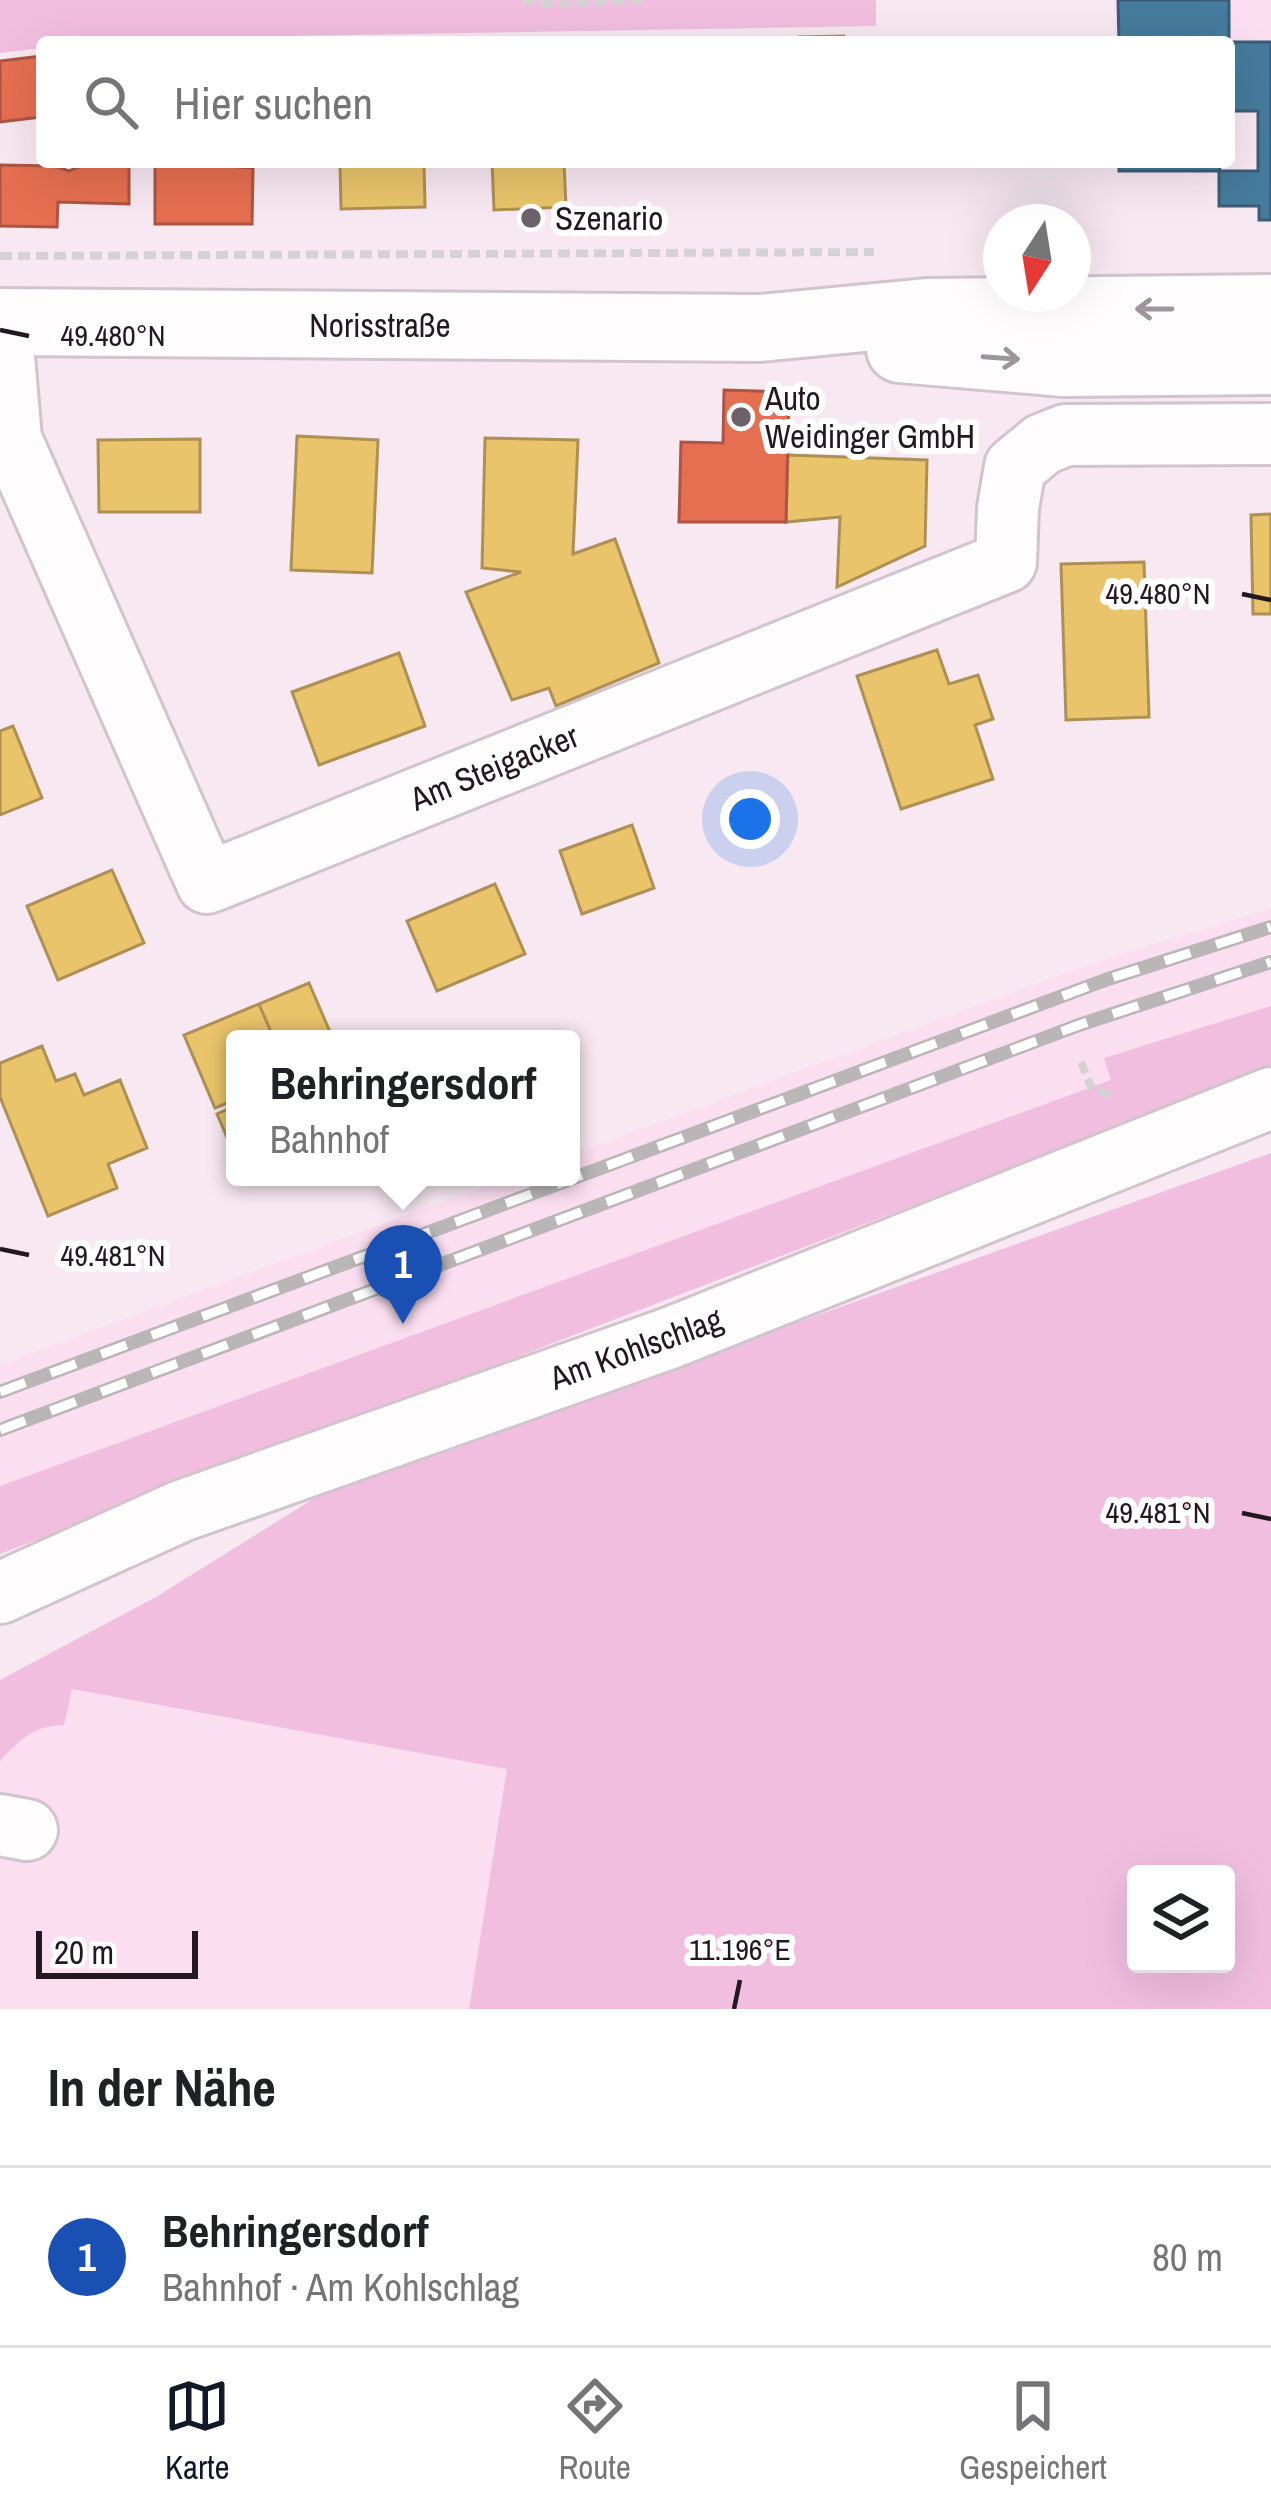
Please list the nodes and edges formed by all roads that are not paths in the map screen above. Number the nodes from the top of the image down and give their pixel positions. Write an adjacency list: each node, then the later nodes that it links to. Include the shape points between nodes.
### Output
1 (1271, 308): 3 (main road, Norisstraße, one-way to 3, via 927,312)
2 (1, 322): 3 (main road, Norisstraße); 6 (street, Am Steigacker)
3 (760, 328): 4 (main road, Norisstraße, one-way to 4, via 1063,362)
4 (1271, 361)
5 (1271, 434): 6 (street, Am Steigacker, via 1066,435 1043,444 1015,467 1006,562 207,883)
6 (5, 441)
7 (1271, 1098): 8 (street, Am Kohlschlag, via 670,1338 181,1511)
8 (0, 1593)

